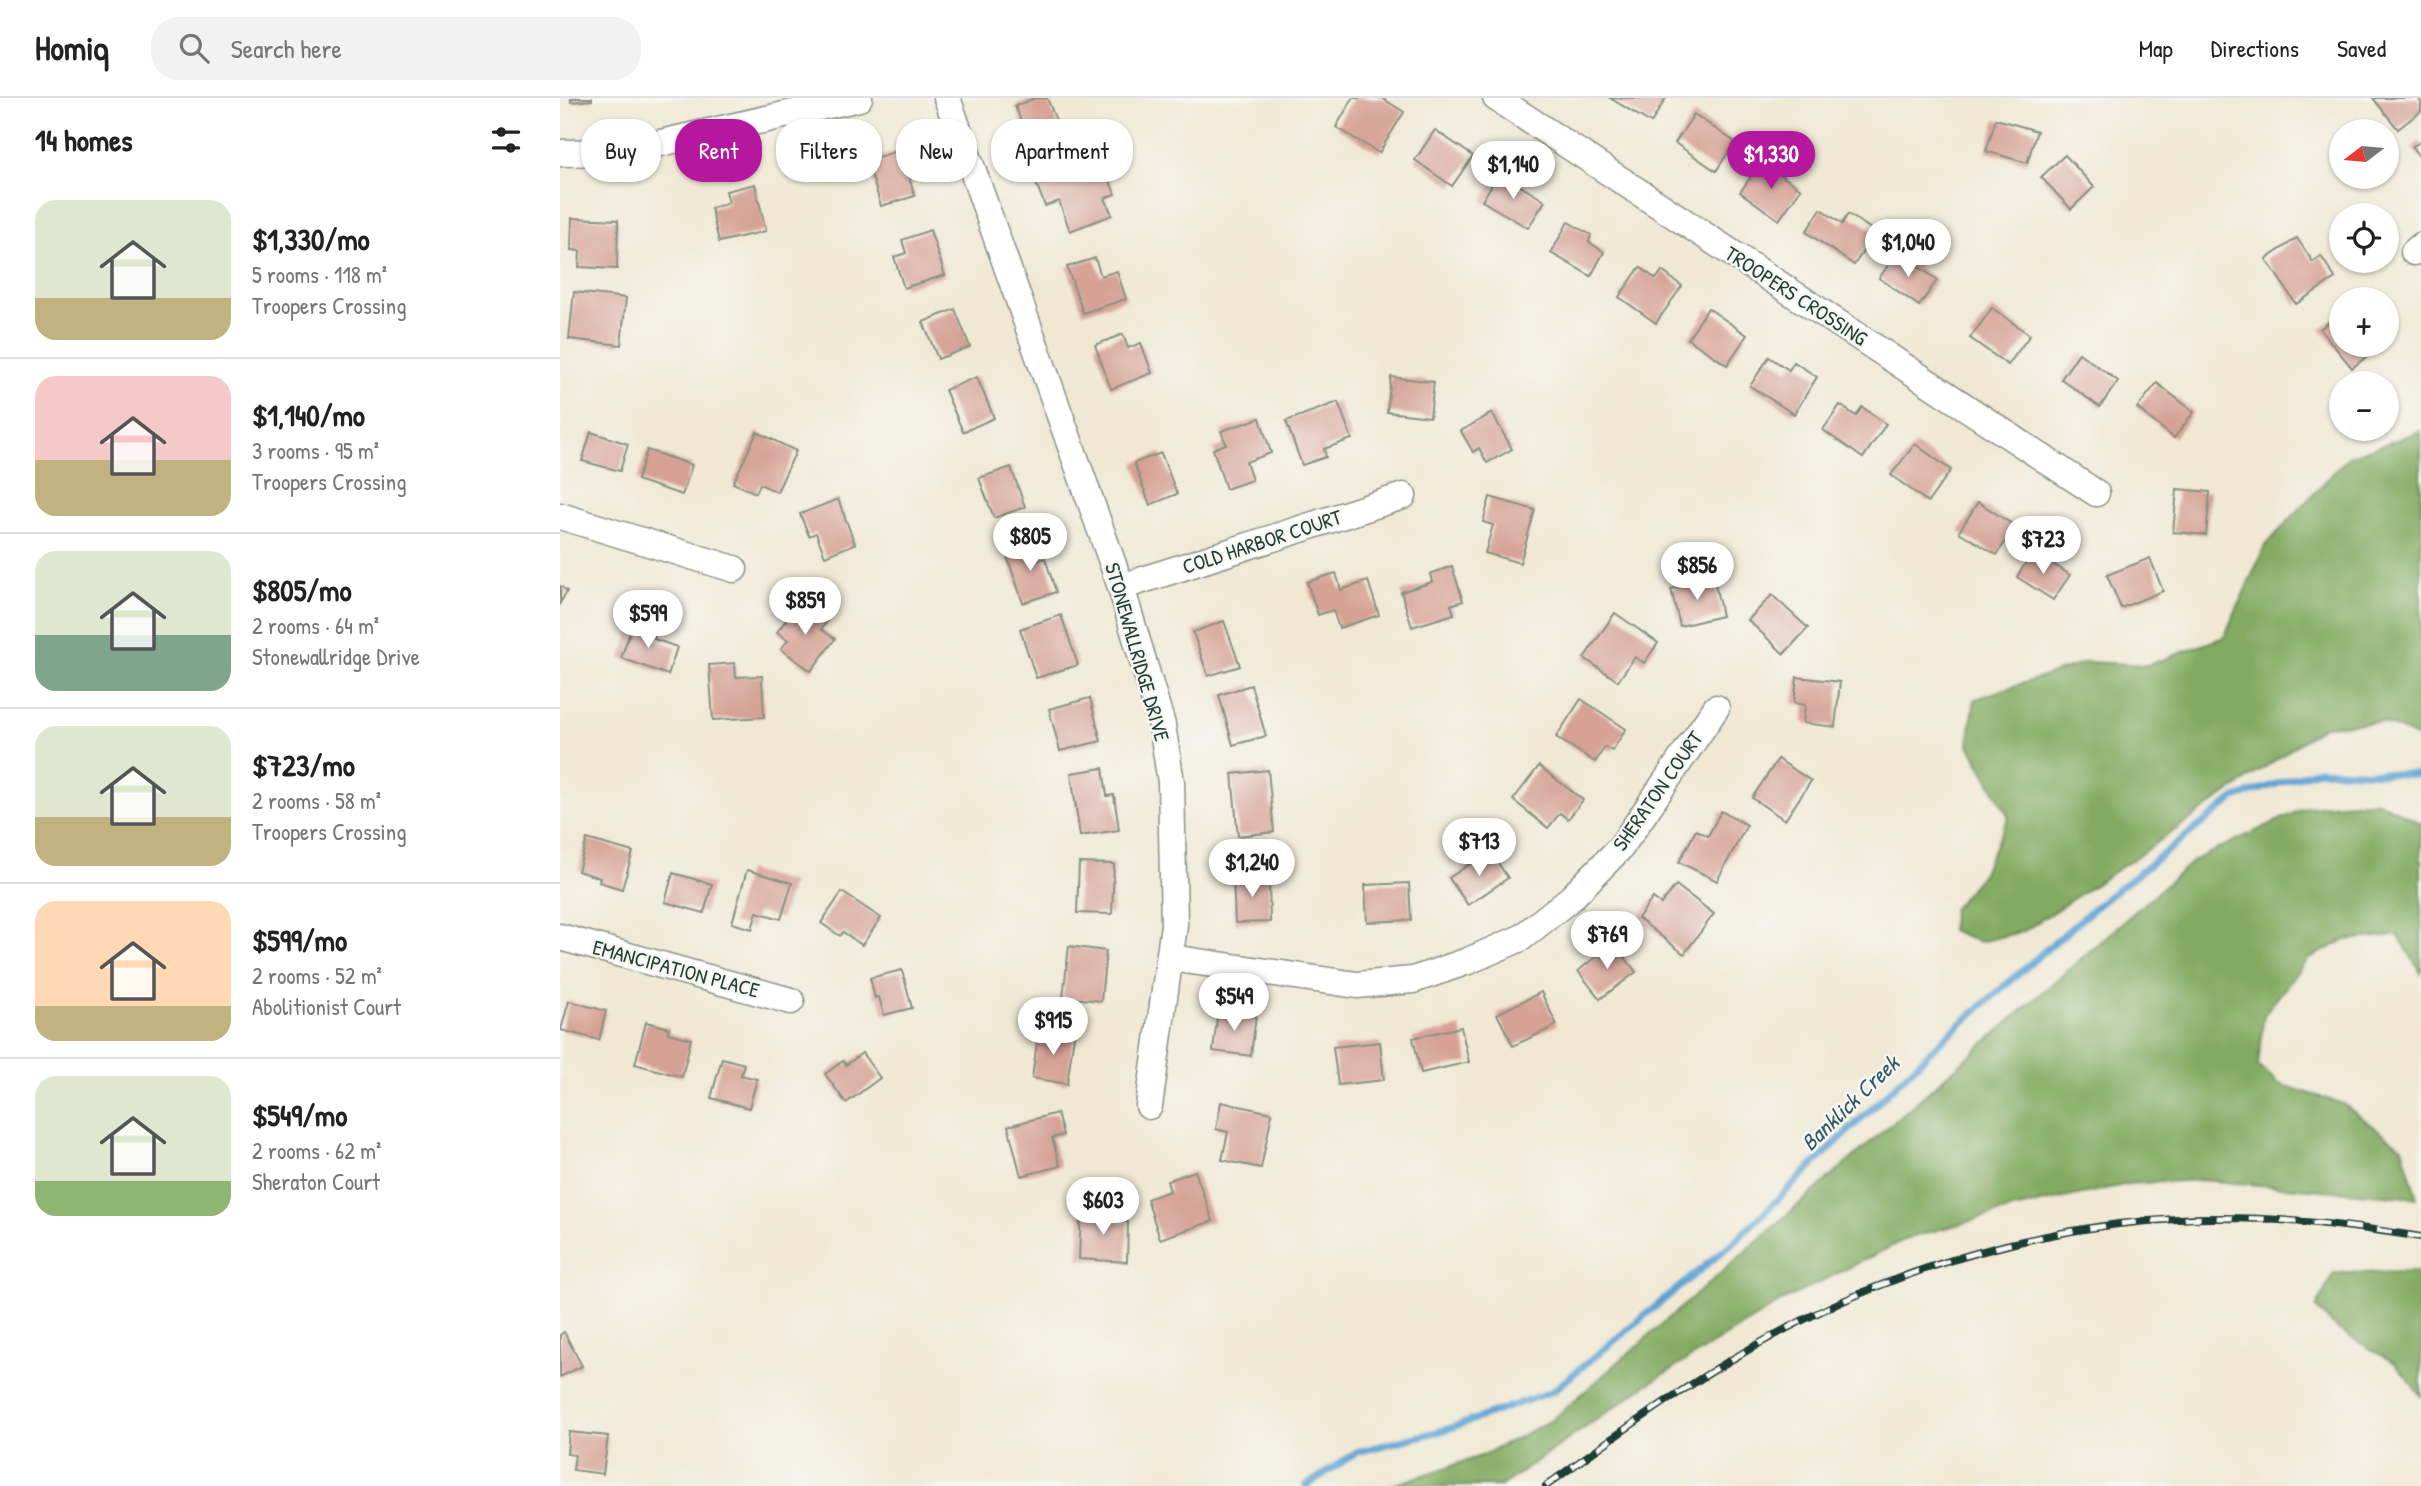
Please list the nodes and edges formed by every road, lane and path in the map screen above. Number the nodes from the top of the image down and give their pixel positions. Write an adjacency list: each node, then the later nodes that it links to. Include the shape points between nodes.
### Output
1 (859, 98): 4 (street, via 621,152)
2 (947, 98): 9 (street, STONEWALLRIDGE DRIVE)
3 (1496, 98): 5 (street, TROOPERS CROSSING)
4 (560, 153)
5 (2096, 493)
6 (1404, 496): 9 (street, COLD HARBOR COURT)
7 (560, 516): 8 (street)
8 (734, 569)
9 (1121, 587): 12 (street, STONEWALLRIDGE DRIVE, via 1162,725 1171,782)
10 (1716, 708): 12 (street, SHERATON COURT, via 1621,847 1571,898 1521,938 1413,980 1357,985)
11 (560, 937): 13 (street, EMANCIPATION PLACE)
12 (1171, 958): 14 (street, STONEWALLRIDGE DRIVE)
13 (791, 1001)
14 (1149, 1106)

